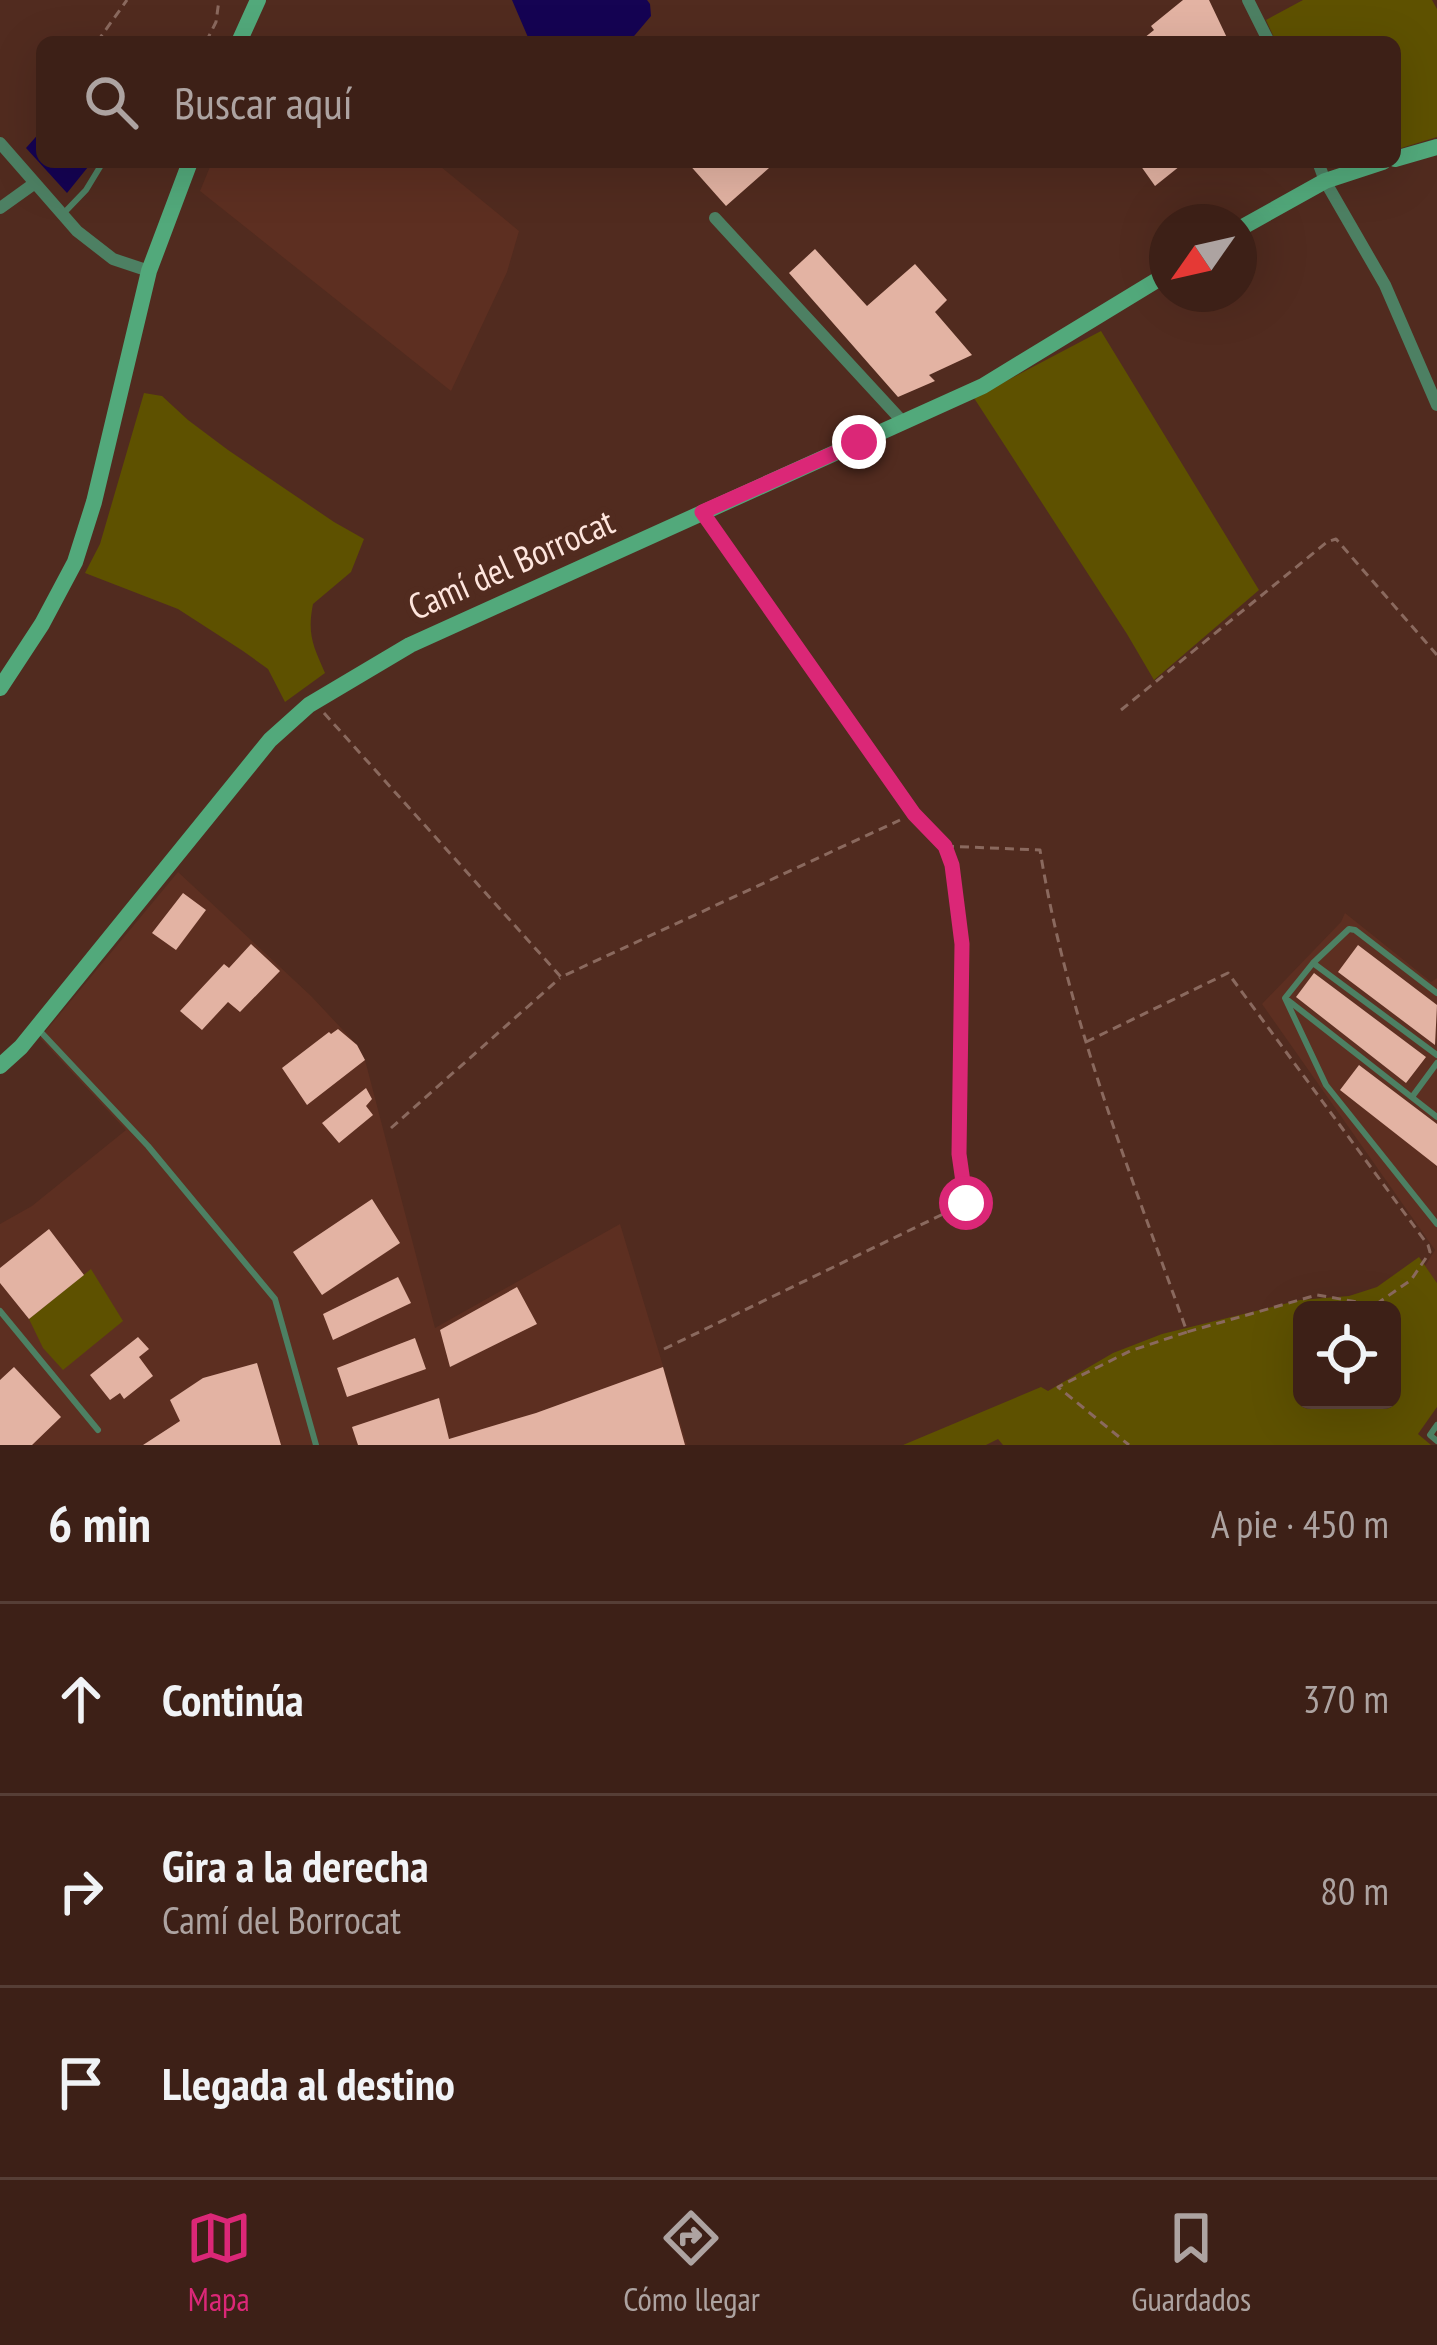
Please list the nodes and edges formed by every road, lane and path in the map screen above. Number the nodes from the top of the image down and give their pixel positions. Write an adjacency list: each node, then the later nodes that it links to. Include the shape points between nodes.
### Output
1 (127, 0): 5 (path)
2 (218, 0): 6 (path)
3 (258, 0): 7 (street)
4 (1249, 0): 8 (street)
5 (101, 36)
6 (209, 36)
7 (242, 36)
8 (1266, 36)
9 (0, 143): 17 (street)
10 (1437, 147): 11 (street)
11 (1401, 156)
12 (99, 168): 19 (lane)
13 (188, 168): 22 (street)
14 (1320, 168): 16 (street)
15 (1365, 168): 16 (street)
16 (1325, 181): 21 (street); 24 (street, via 1384,285)
17 (35, 183): 18 (street); 19 (street)
18 (0, 208)
19 (62, 214): 22 (street, via 113,259)
20 (716, 218): 25 (street)
21 (1257, 219)
22 (149, 271): 28 (street, via 75,562)
23 (1149, 285): 25 (street, Camí del Borrocat, via 983,386)
24 (1437, 406)
25 (903, 422): 26 (street, Camí del Borrocat)
26 (702, 512): 29 (street, Camí del Borrocat, via 410,646); 31 (street)
27 (1437, 655): 30 (path, via 1336,538)
28 (0, 688)
29 (314, 702): 34 (path); 37 (street, Camí del Borrocat, via 270,740)
30 (1121, 710)
31 (914, 814): 32 (path); 34 (path)
32 (945, 846): 38 (path, via 1040,850); 47 (path, via 962,944 959,1154 966,1203)
33 (1313, 963): 35 (lane, via 1355,930); 36 (lane); 39 (lane)
34 (561, 977): 43 (path)
35 (1437, 993)
36 (1285, 998): 41 (lane); 44 (lane, via 1326,1084)
37 (37, 1027): 40 (street, Camí del Borrocat); 51 (lane, via 275,1299)
38 (1084, 1043): 46 (path); 46 (path, via 1228,973 1428,1245 1412,1280 1375,1305 1317,1295)
39 (1437, 1059): 41 (lane)
40 (0, 1066)
41 (1412, 1097): 42 (lane)
42 (1437, 1117)
43 (391, 1127)
44 (1437, 1224)
45 (0, 1311): 49 (lane)
46 (1187, 1332): 52 (path, via 1058,1388)
47 (664, 1349)
48 (1437, 1425): 50 (lane, via 1430,1435)
49 (98, 1430)
50 (1437, 1441)
51 (316, 1445)
52 (1129, 1445)

